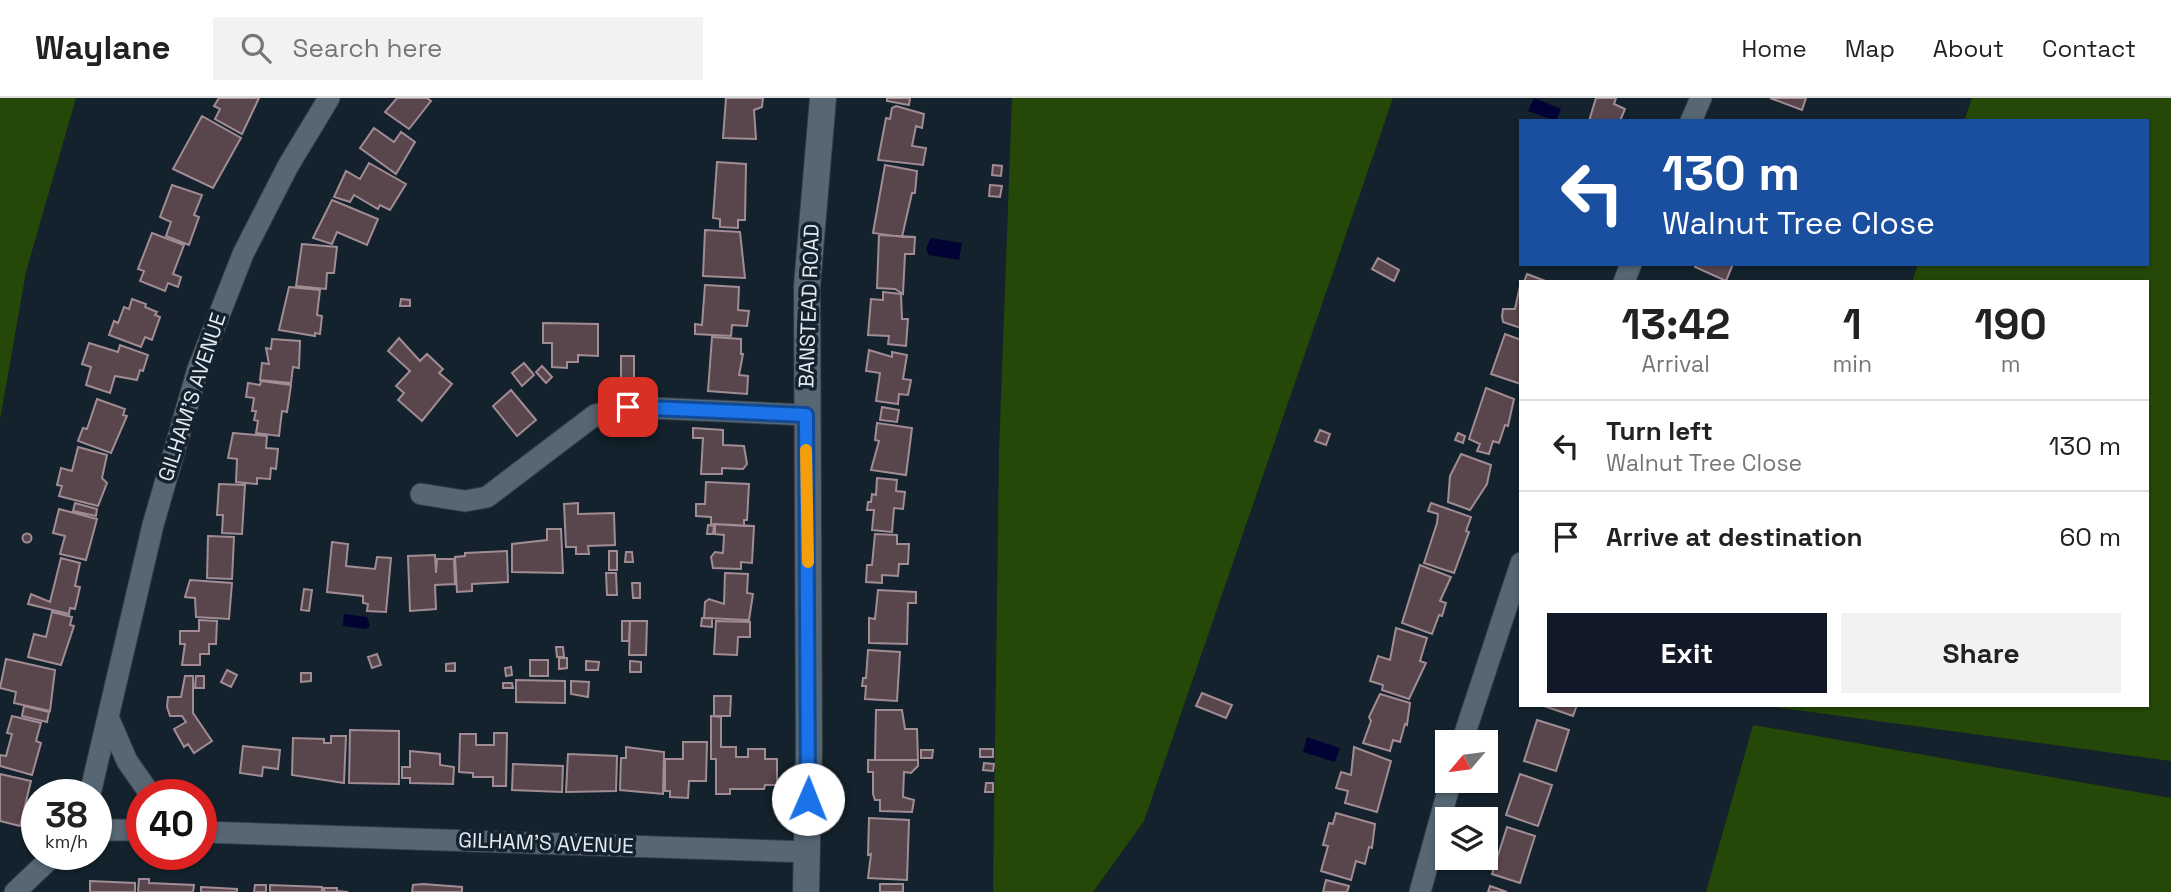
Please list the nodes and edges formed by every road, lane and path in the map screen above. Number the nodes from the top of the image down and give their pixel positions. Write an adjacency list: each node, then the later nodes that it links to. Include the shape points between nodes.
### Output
1 (329, 98): 8 (street, GILHAM'S AVENUE, via 243,254 198,369 153,524)
2 (823, 98): 5 (street, BANSTEAD ROAD, via 807,286)
3 (1701, 98): 4 (street)
4 (1692, 119)
5 (806, 415): 6 (street, via 612,409 595,415 486,497 465,501); 14 (street, BANSTEAD ROAD)
6 (421, 494)
7 (1519, 569): 9 (street)
8 (108, 717): 10 (street, GILHAM'S AVENUE); 11 (street)
9 (1466, 730)
10 (94, 779)
11 (140, 779)
12 (1447, 793): 18 (street)
13 (217, 833): 14 (street, GILHAM'S AVENUE)
14 (807, 852): 17 (street, BANSTEAD ROAD)
15 (38, 870): 16 (street)
16 (15, 892)
17 (806, 892)
18 (1420, 892)

